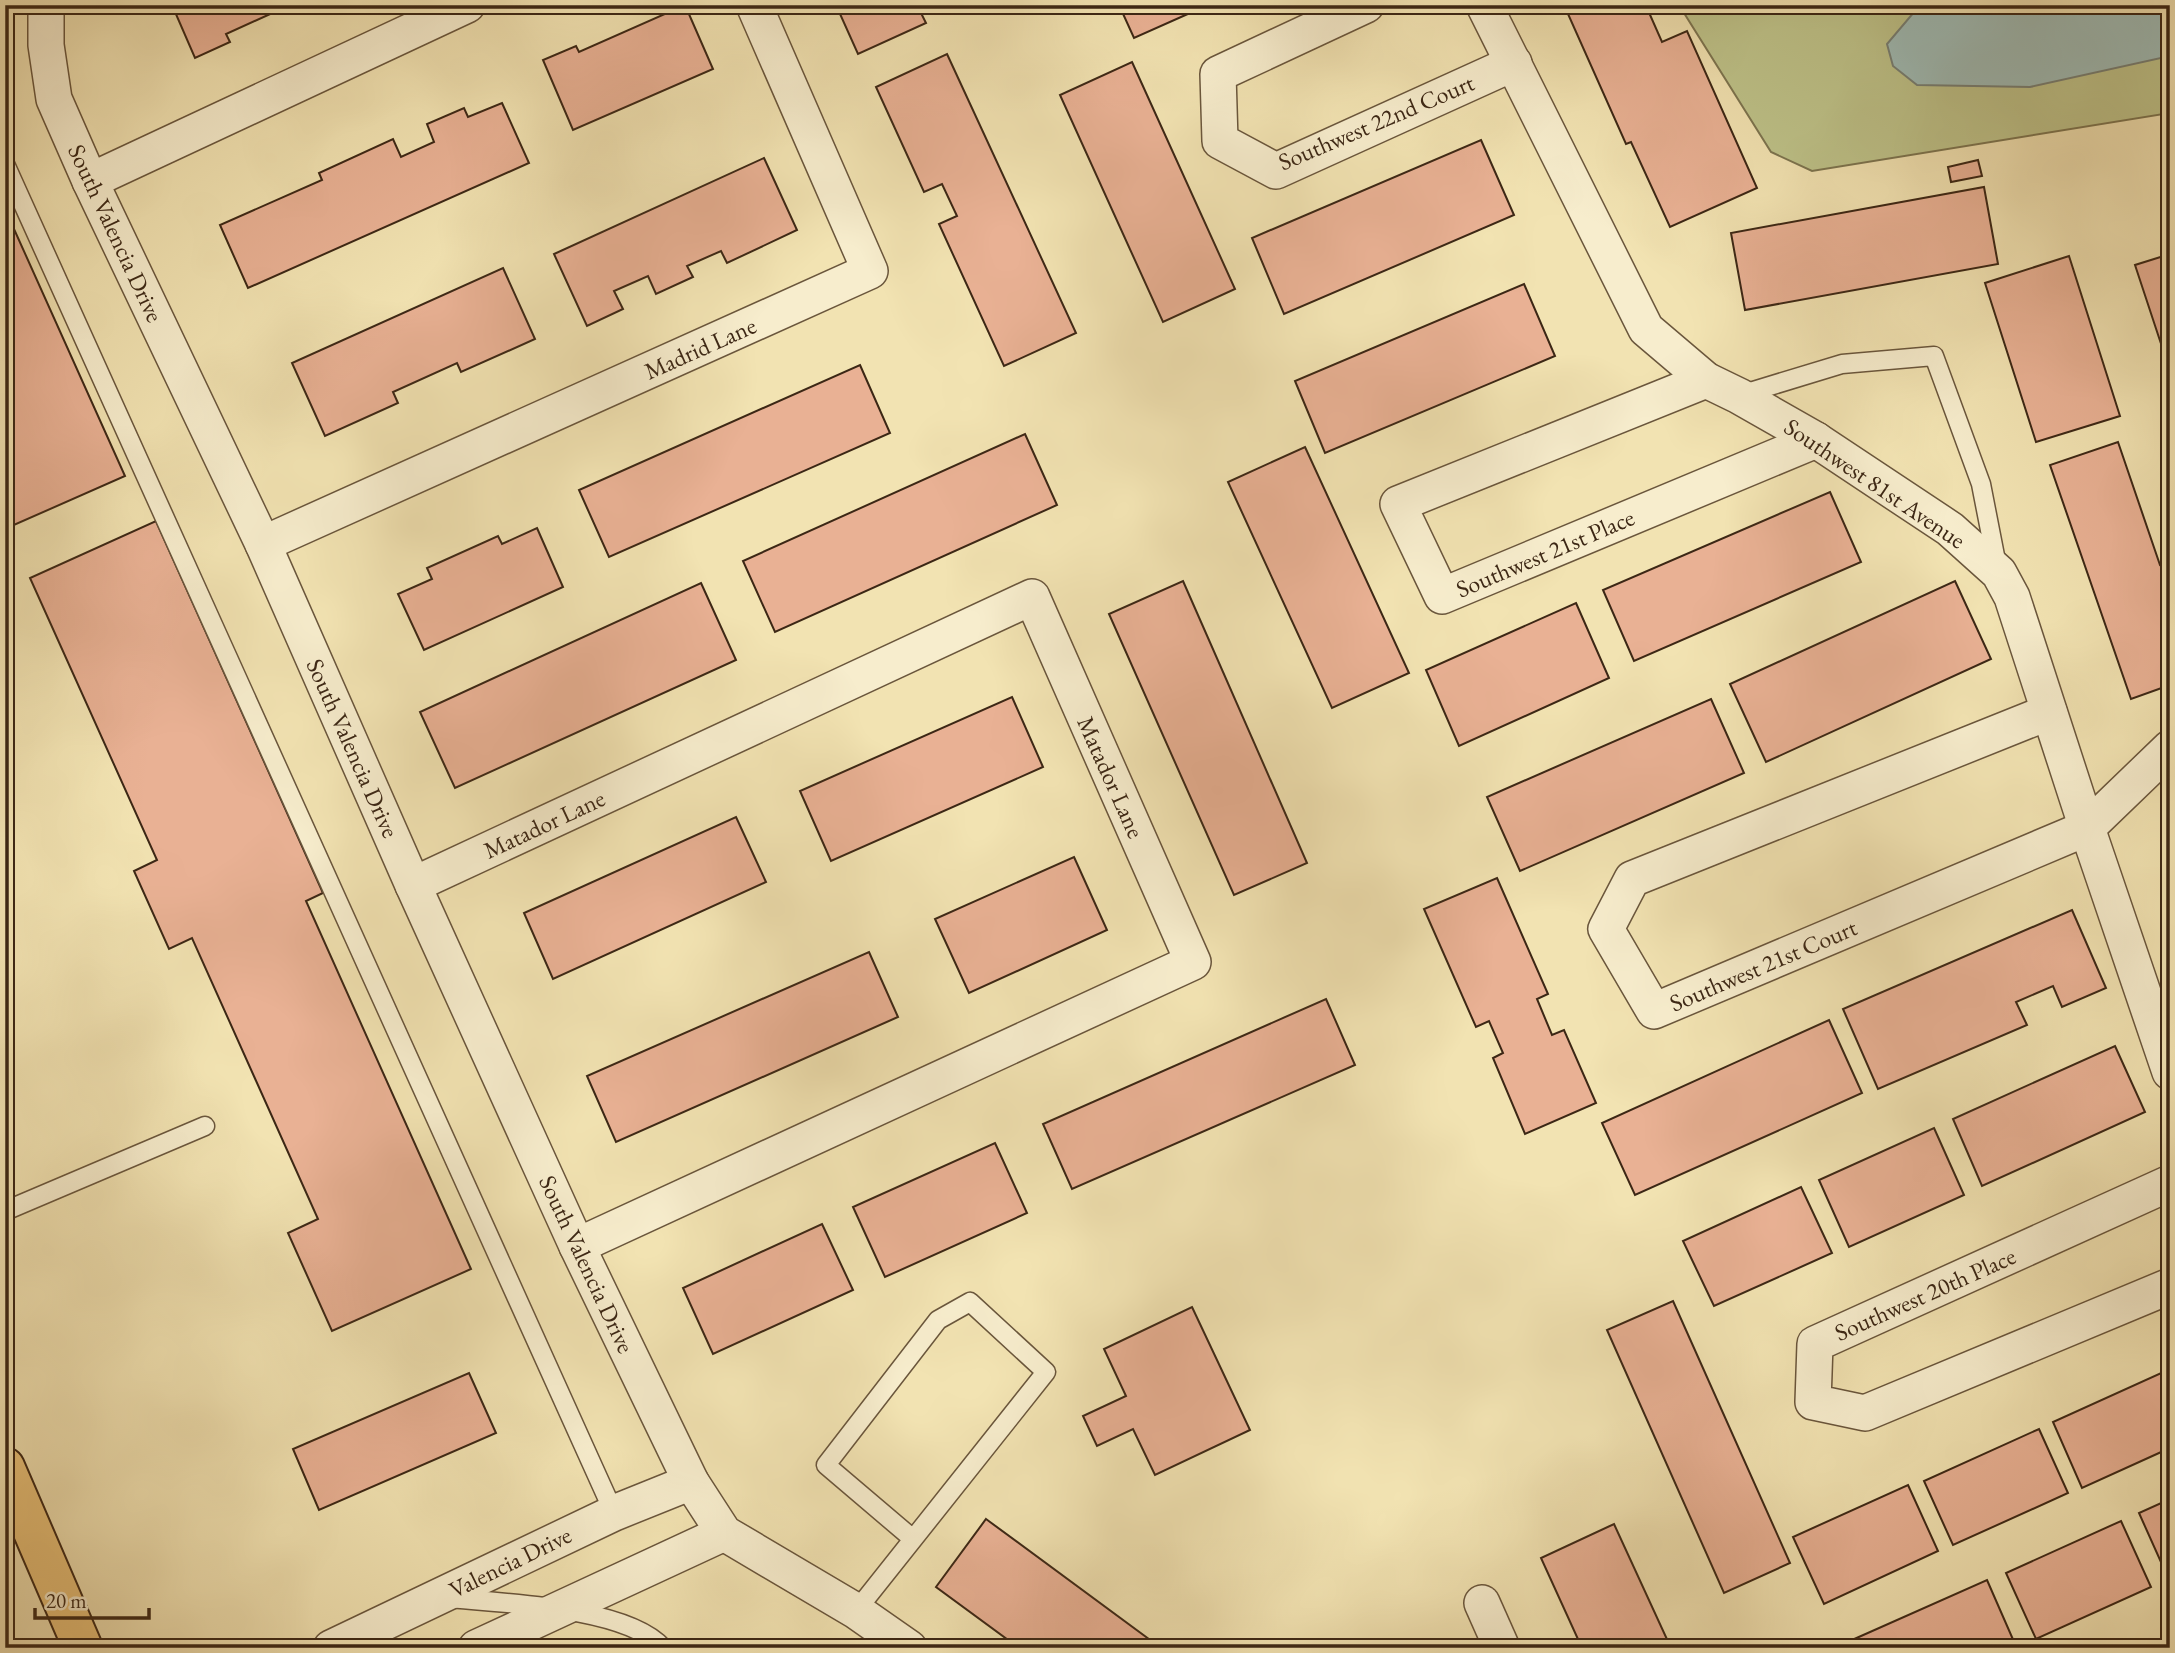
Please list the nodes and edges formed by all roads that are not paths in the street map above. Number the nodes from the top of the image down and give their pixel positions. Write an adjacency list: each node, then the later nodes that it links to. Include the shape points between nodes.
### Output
1 (46, 5): 8 (street, South Valencia Drive, via 54,99)
2 (467, 5): 8 (street)
3 (754, 5): 12 (street, Madrid Lane, via 870,271)
4 (1366, 5): 6 (street, Southwest 22nd Court, via 1218,74 1220,141 1276,171)
5 (1485, 5): 6 (street, Southwest 81st Avenue)
6 (1514, 63): 9 (street, Southwest 81st Avenue, via 1646,329)
7 (5, 164): 26 (lane)
8 (90, 181): 12 (street, South Valencia Drive)
9 (1706, 380): 10 (street, Southwest 81st Avenue); 11 (street, Southwest 21st Place, via 1398,504 1442,596)
10 (1739, 396): 11 (street, Southwest 81st Avenue); 13 (lane, via 1842,364 1934,356 1981,484)
11 (1816, 440): 13 (street, Southwest 81st Avenue, via 1950,529)
12 (264, 544): 17 (street, South Valencia Drive)
13 (1999, 573): 14 (street, Southwest 81st Avenue, via 2012,597)
14 (2049, 712): 16 (street, Southwest 81st Avenue); 16 (street, Southwest 21st Court, via 1632,879 1606,929 1654,1011)
15 (2170, 748): 16 (street, Southwest 21st Court)
16 (2087, 828): 18 (street, Southwest 81st Avenue)
17 (413, 885): 22 (street, South Valencia Drive); 22 (street, Matador Lane, via 1031,597 1193,962)
18 (2170, 1072)
19 (205, 1126): 21 (lane)
20 (2170, 1183): 23 (street, Southwest 20th Place, via 1815,1344 1813,1402 1865,1413)
21 (5, 1211)
22 (577, 1246): 25 (street, South Valencia Drive)
23 (2170, 1286)
24 (5, 1467): 33 (main road)
25 (691, 1482): 26 (street, Valencia Drive); 27 (street, South Valencia Drive)
26 (614, 1513): 29 (street, Valencia Drive)
27 (724, 1533): 31 (street); 32 (street)
28 (913, 1539): 28 (lane, via 1046,1372 970,1302 938,1320 826,1465); 32 (lane)
29 (438, 1597): 31 (lane); 34 (street, Valencia Drive)
30 (1482, 1603): 38 (street)
31 (559, 1609): 35 (street); 36 (lane, via 634,1628)
32 (856, 1611): 37 (street)
33 (83, 1648)
34 (331, 1648)
35 (476, 1648)
36 (663, 1648)
37 (909, 1648)
38 (1502, 1648)

